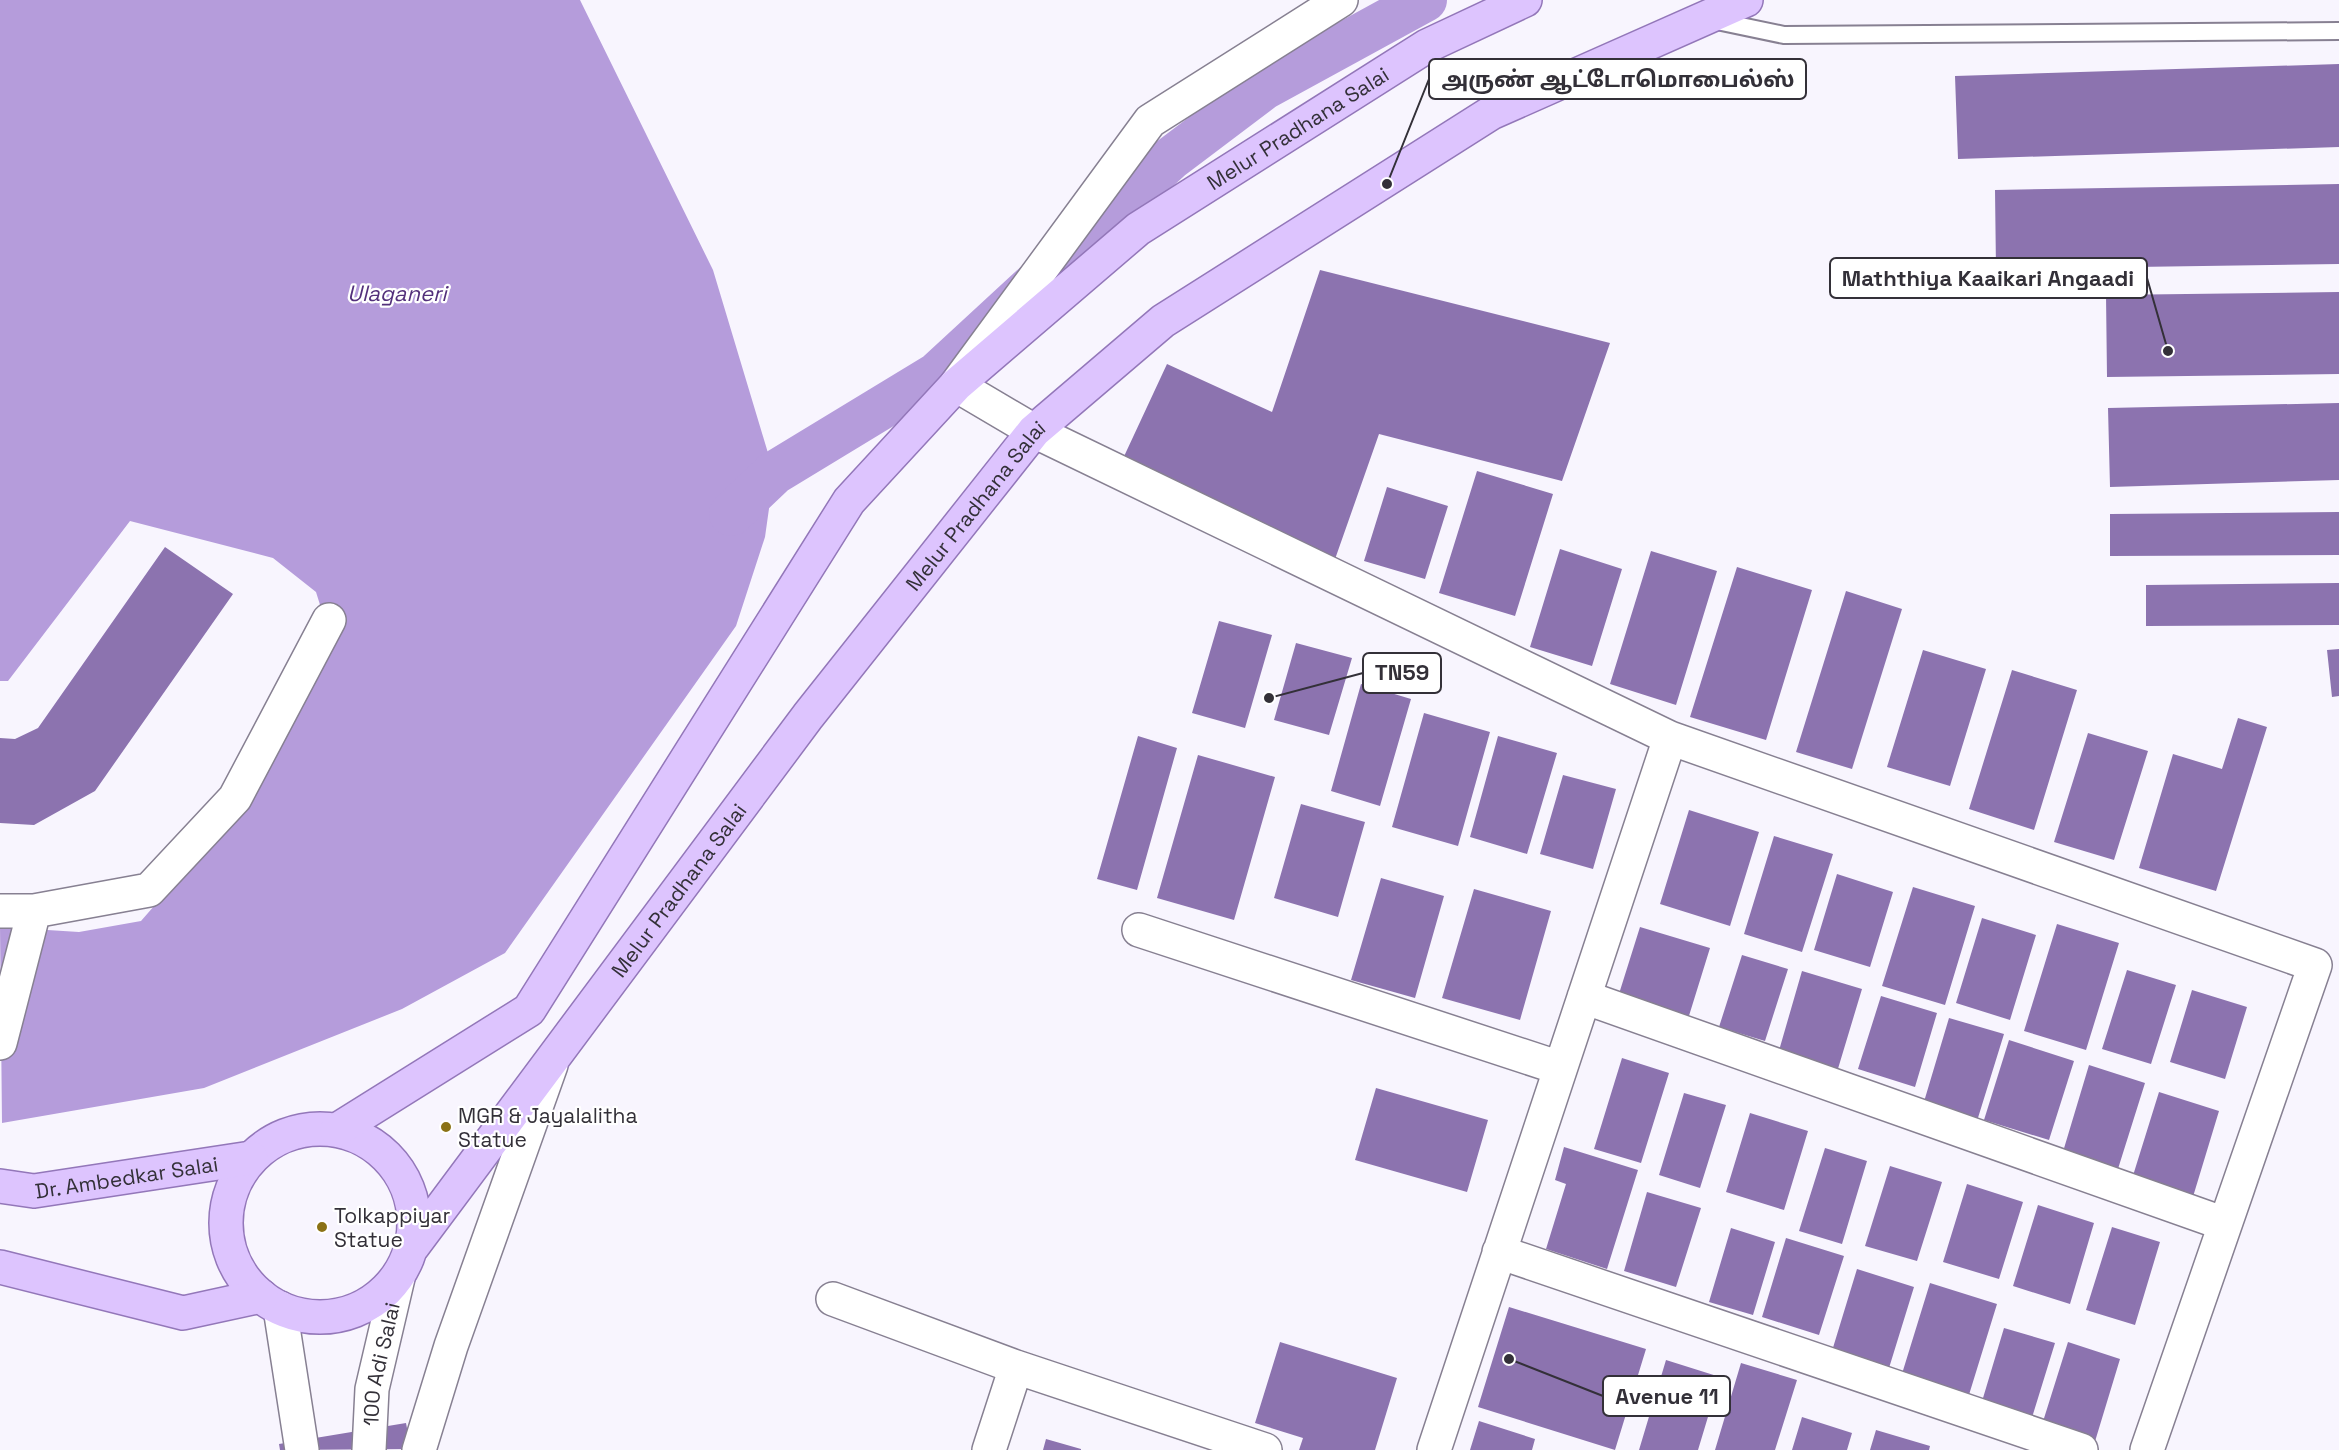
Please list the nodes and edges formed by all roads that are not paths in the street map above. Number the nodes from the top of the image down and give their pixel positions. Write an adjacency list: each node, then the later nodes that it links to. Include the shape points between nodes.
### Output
1 (1341, 0): 6 (street, via 1150,121)
2 (1525, 0): 6 (main road, Melur Pradhana Salai, via 1427,46 1138,230)
3 (1746, 0): 4 (main road, Melur Pradhana Salai)
4 (1705, 19): 5 (lane, via 1784,35); 7 (main road, Melur Pradhana Salai, via 1491,113 1163,321)
5 (2339, 31)
6 (956, 385): 7 (street); 17 (main road, Melur Pradhana Salai, via 849,501 529,1010)
7 (1034, 431): 9 (street); 15 (main road, Melur Pradhana Salai, via 808,716)
8 (329, 620): 11 (street, via 235,798 149,890)
9 (1670, 738): 13 (street); 20 (street, via 2315,965)
10 (0, 911): 11 (street)
11 (34, 911): 14 (street)
12 (1139, 930): 16 (street)
13 (1584, 997): 16 (street); 20 (street)
14 (0, 1043)
15 (555, 1055): 21 (main road, Melur Pradhana Salai); 30 (street, via 451,1346)
16 (1560, 1068): 22 (street)
17 (337, 1130): 18 (main road, via 306,1130 276,1139); 21 (main road, via 367,1140 390,1160 408,1186 415,1215)
18 (251, 1158): 19 (main road, Dr. Ambedkar Salai, via 34,1191); 26 (main road, via 233,1184 226,1214 228,1245 240,1273)
19 (0, 1186)
20 (2225, 1224): 35 (street)
21 (413, 1246): 24 (main road)
22 (1499, 1252): 33 (street); 34 (street)
23 (0, 1267): 26 (main road, via 183,1314)
24 (398, 1278): 26 (main road, via 375,1301 344,1315 312,1317); 29 (street, 100 Adi Salai, via 372,1389)
25 (832, 1299): 27 (street)
26 (270, 1302): 28 (street)
27 (1016, 1367): 31 (street); 32 (street)
28 (302, 1450)
29 (369, 1450)
30 (419, 1450)
31 (989, 1450)
32 (1265, 1450)
33 (1434, 1450)
34 (2081, 1450)
35 (2146, 1450)

